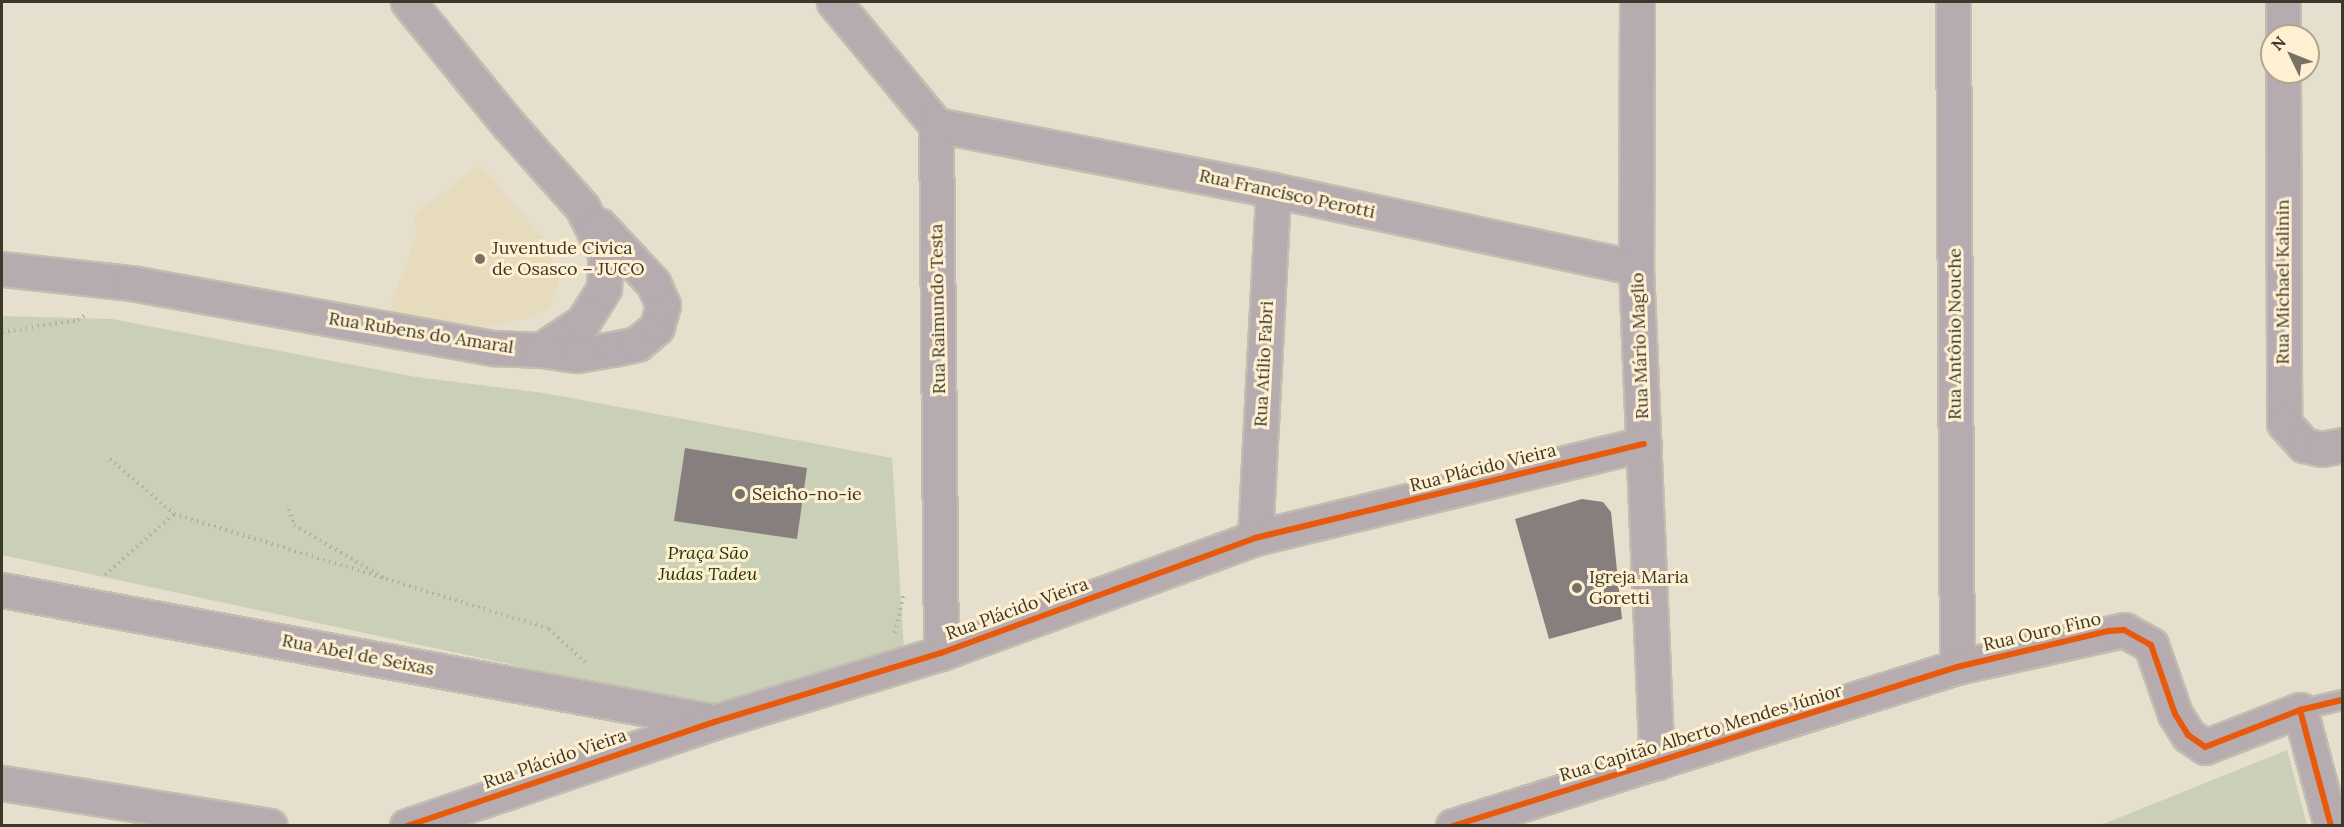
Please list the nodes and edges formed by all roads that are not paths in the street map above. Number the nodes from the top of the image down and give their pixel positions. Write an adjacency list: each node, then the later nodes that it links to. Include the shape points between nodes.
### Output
1 (408, 2): 10 (street)
2 (834, 2): 8 (street)
3 (1637, 2): 11 (street, Rua Mário Maglio)
4 (1953, 2): 19 (street, Rua Antônio Nouche)
5 (2283, 2): 6 (street)
6 (2283, 24)
7 (2283, 84): 15 (street, Rua Michael Kalinin, via 2284,423 2304,445 2322,449)
8 (936, 125): 9 (street, Rua Francisco Perotti); 18 (street, Rua Raimundo Testa)
9 (1273, 190): 11 (street, Rua Francisco Perotti); 16 (street, Rua Atílio Fabri)
10 (582, 207): 13 (street, via 606,255 604,288 584,322); 13 (street, Rua Rubens do Amaral, via 653,283 663,305 657,327 637,344 578,355)
11 (1636, 268): 14 (street, Rua Mário Maglio)
12 (2, 269): 13 (street, Rua Rubens do Amaral, via 131,283 494,348)
13 (541, 350)
14 (1644, 444): 16 (street, Rua Plácido Vieira); 23 (street, Rua Mário Maglio)
15 (2343, 445)
16 (1256, 538): 18 (street, Rua Plácido Vieira)
17 (2, 590): 22 (street, Rua Abel de Seixas)
18 (941, 653): 22 (street, Rua Plácido Vieira)
19 (1957, 667): 21 (street, Rua Ouro Fino, via 2124,630 2151,645 2175,714 2188,735 2205,747); 23 (street, Rua Capitão Alberto Mendes Júnior)
20 (2343, 700): 21 (lane)
21 (2300, 710): 28 (street)
22 (714, 722): 26 (street, Rua Plácido Vieira)
23 (1657, 763): 27 (street, Rua Capitão Alberto Mendes Júnior)
24 (2, 783): 25 (street)
25 (270, 825)
26 (407, 825)
27 (1453, 825)
28 (2331, 825)

